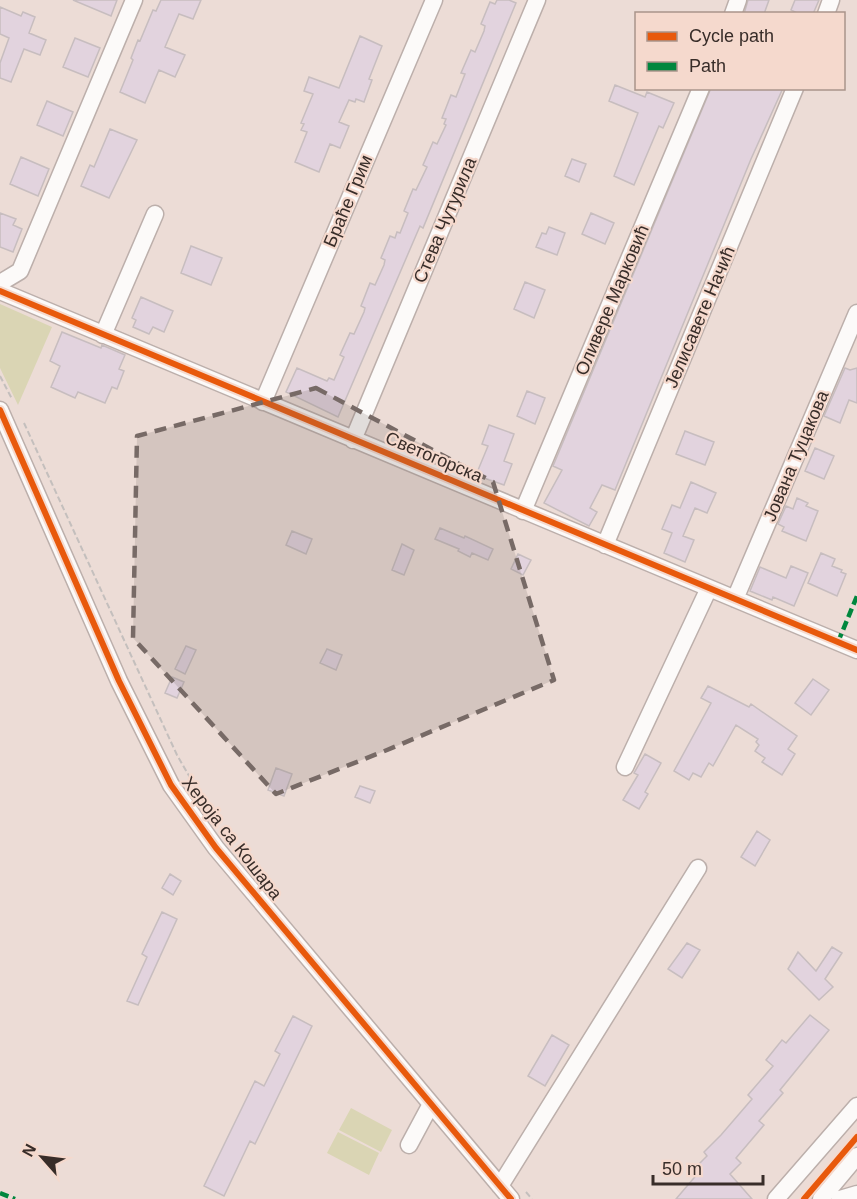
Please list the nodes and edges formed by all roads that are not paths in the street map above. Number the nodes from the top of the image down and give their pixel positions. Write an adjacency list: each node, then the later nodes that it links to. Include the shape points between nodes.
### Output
1 (134, 0): 7 (street, via 20,271)
2 (434, 0): 11 (street, Браће Грим)
3 (537, 0): 13 (street, Стева Чутурила)
4 (700, 90): 14 (street, Оливере Марковић)
5 (794, 90): 15 (street, Јелисавете Начић)
6 (155, 214): 10 (street)
7 (0, 283)
8 (0, 291): 10 (street, Светогорска)
9 (857, 313): 17 (street, Јована Туцакова)
10 (104, 335): 11 (street, Светогорска)
11 (263, 402): 13 (street, Светогорска)
12 (8, 408): 21 (street, Хероја са Кошара, via 119,681 171,785 216,848)
13 (353, 440): 14 (street, Светогорска)
14 (523, 511): 15 (street, Светогорска)
15 (605, 545): 16 (street, Светогорска)
16 (709, 588): 17 (street, Светогорска); 19 (street)
17 (735, 599): 18 (street, Светогорска)
18 (857, 650)
19 (625, 767)
20 (698, 868): 25 (street)
21 (431, 1104): 23 (street); 25 (street, Хероја са Кошара)
22 (857, 1106): 27 (street)
23 (409, 1144)
24 (857, 1156): 28 (street)
25 (507, 1186)
26 (857, 1194): 29 (street)
27 (776, 1199)
28 (822, 1199)
29 (840, 1199)

